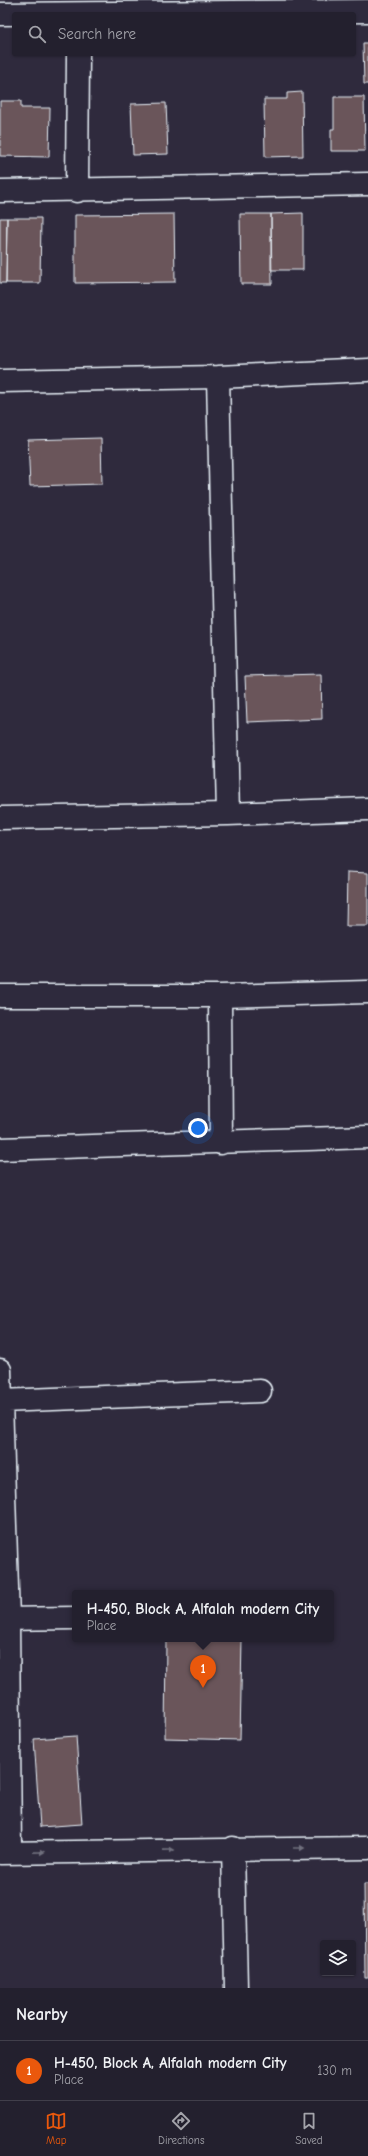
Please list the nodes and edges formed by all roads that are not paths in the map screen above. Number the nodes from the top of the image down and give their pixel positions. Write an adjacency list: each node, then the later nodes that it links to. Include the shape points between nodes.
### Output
1 (78, 9): 2 (street); 3 (street)
2 (368, 11)
3 (31, 12)
4 (12, 13): 5 (street)
5 (0, 14)
6 (78, 56): 9 (street)
7 (368, 184): 9 (street)
8 (0, 191): 9 (street)
9 (77, 191)
10 (368, 370): 11 (street)
11 (218, 377): 12 (street); 14 (street)
12 (0, 381)
13 (368, 808): 14 (street)
14 (228, 814): 15 (street)
15 (0, 818)
16 (368, 992): 18 (street)
17 (0, 996): 18 (street)
18 (220, 996): 20 (street)
19 (368, 1137): 20 (street)
20 (221, 1143): 21 (street)
21 (0, 1149)
22 (0, 1370): 24 (street)
23 (260, 1391): 24 (street)
24 (1, 1401): 25 (street)
25 (1, 1425): 27 (street)
26 (72, 1618): 27 (street)
27 (4, 1619): 30 (street)
28 (233, 1848): 29 (street, one-way to 29); 30 (street, one-way to 28); 31 (street)
29 (368, 1848)
30 (5, 1853)
31 (236, 1988)

